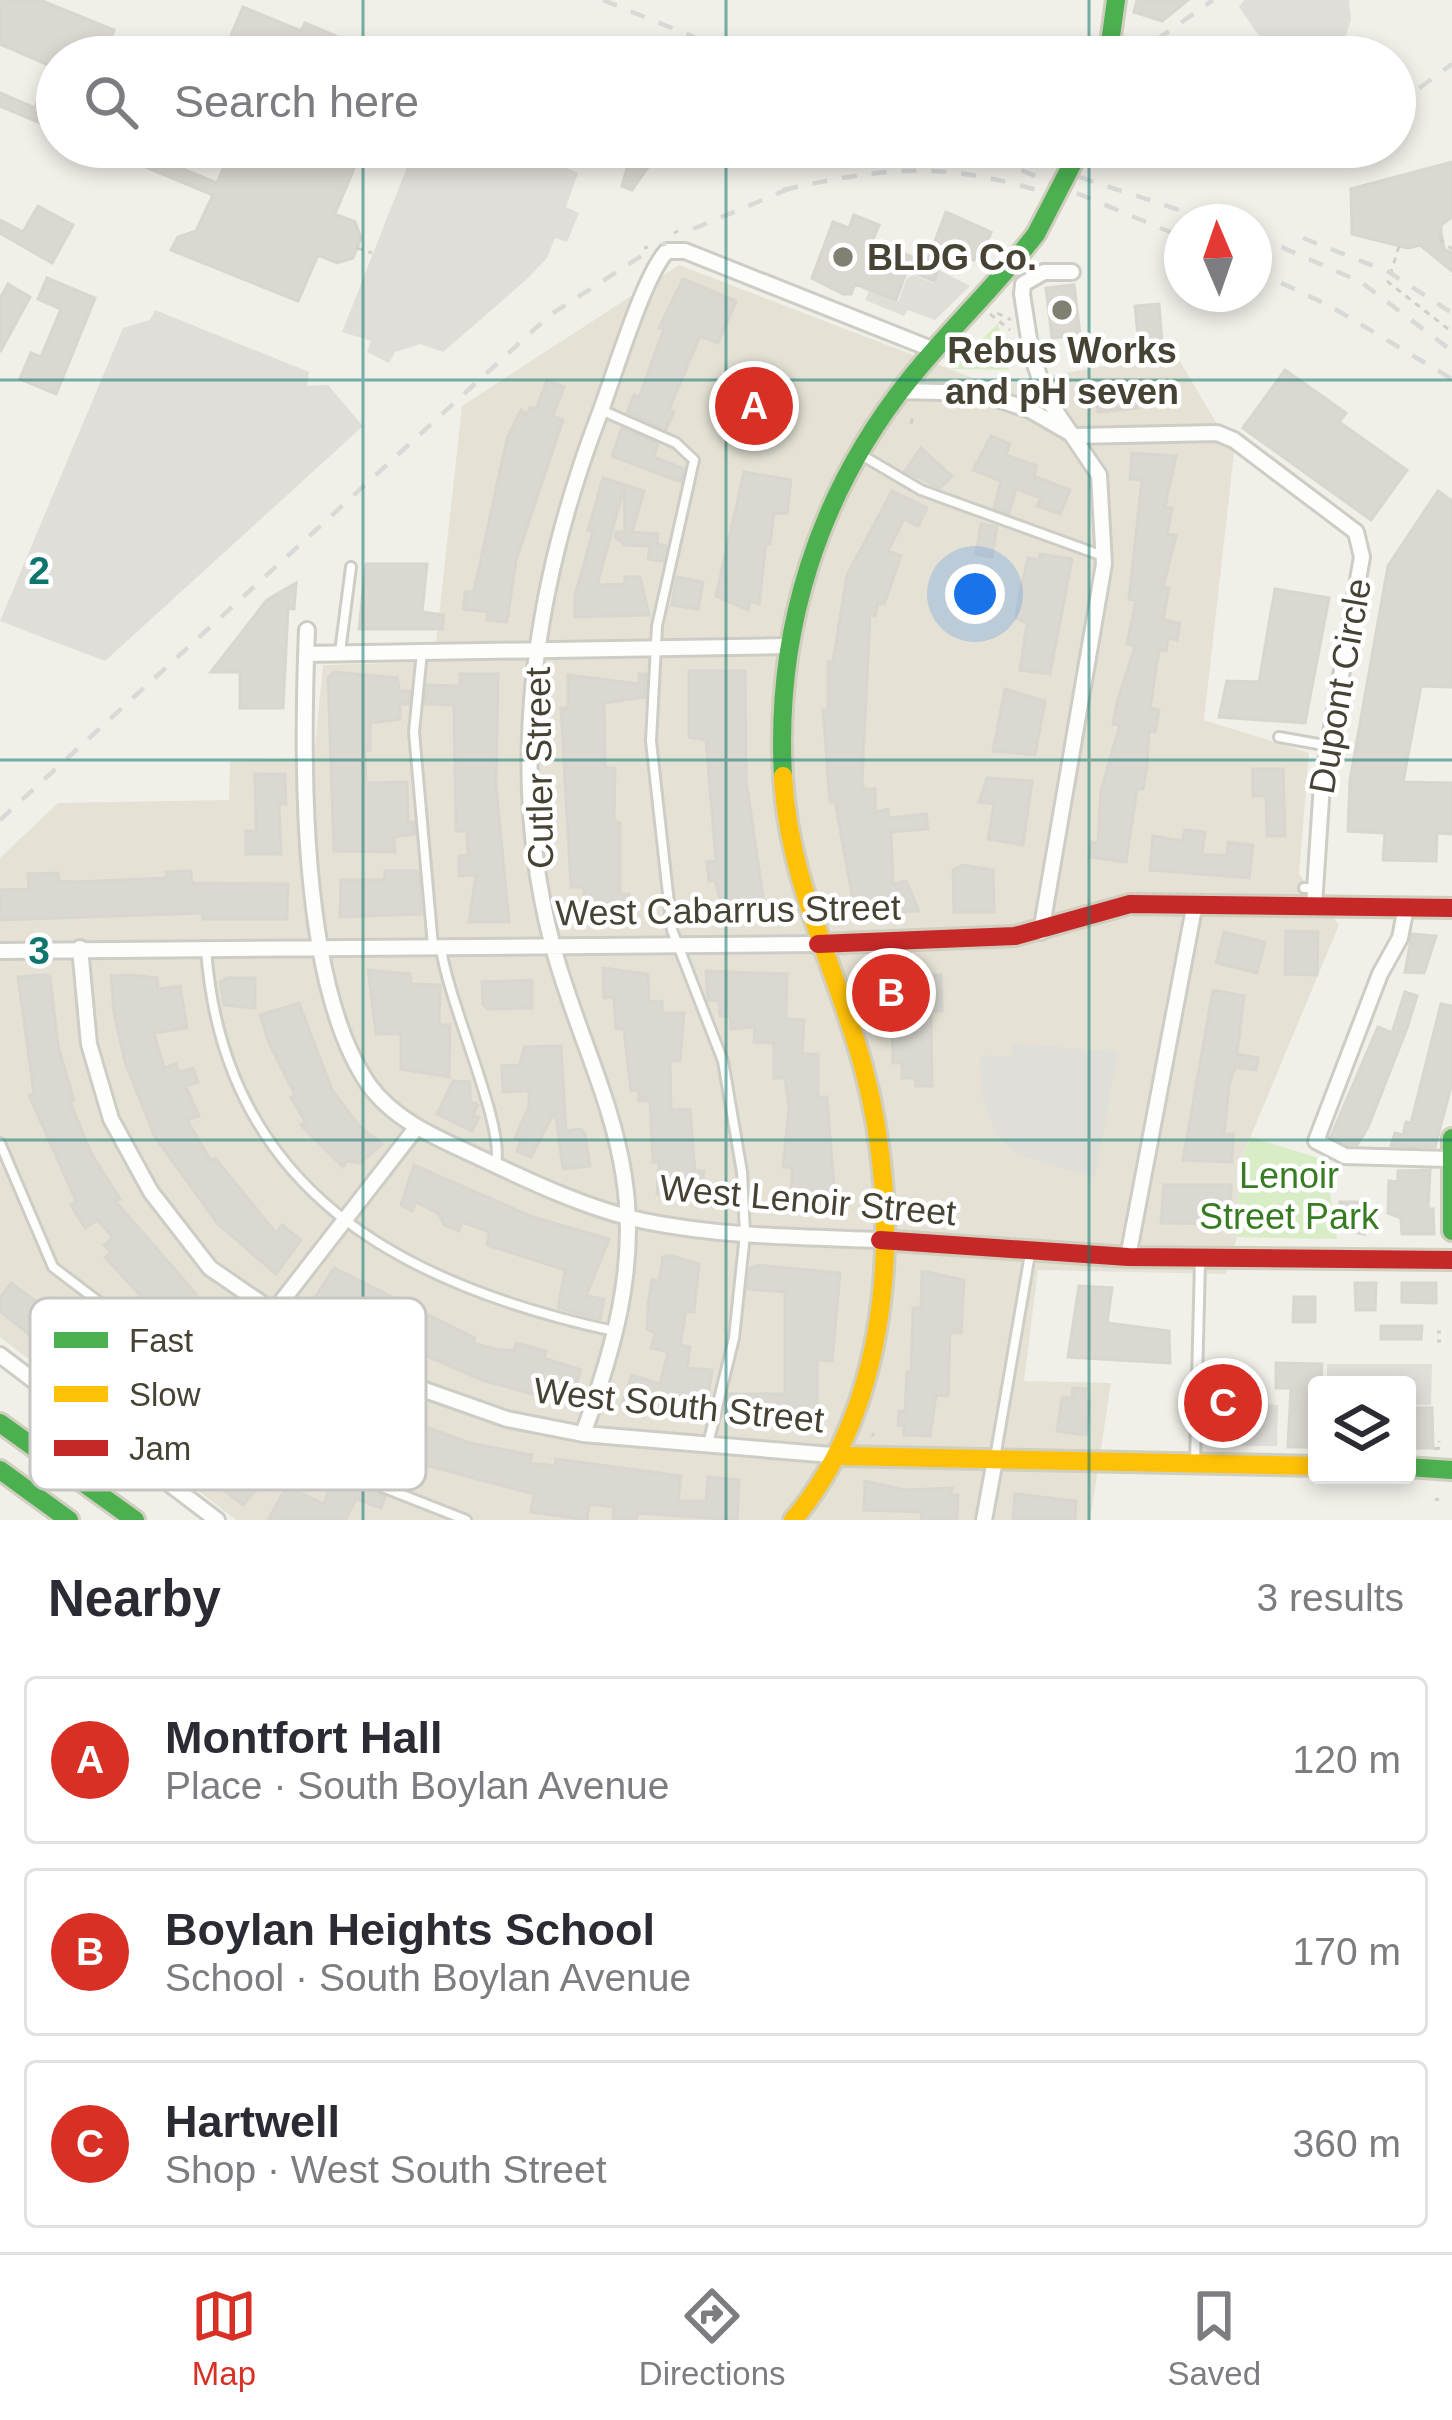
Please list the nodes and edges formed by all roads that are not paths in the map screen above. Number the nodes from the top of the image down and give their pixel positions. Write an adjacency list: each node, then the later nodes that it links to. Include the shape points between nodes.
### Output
1 (1116, 0): 2 (street)
2 (1111, 36)
3 (1070, 168): 5 (street, bridge, via 1036,234)
4 (1072, 272): 8 (street, via 1044,272 1023,284 1022,294 1046,397)
5 (934, 350): 6 (street); 7 (street, Cutler Street, via 678,248 667,251 653,279)
6 (901, 391): 8 (street, Dupont Circle, via 980,393); 9 (street)
7 (602, 410): 14 (lane, via 676,443 694,460); 15 (street, Cutler Street, via 559,531)
8 (1075, 436): 10 (street, via 1099,475); 20 (street, Dupont Circle, via 1216,433 1356,532 1362,557)
9 (857, 453): 10 (lane, via 921,490); 13 (street, via 807,568)
10 (1105, 556): 25 (street)
11 (351, 567): 17 (lane)
12 (308, 630): 18 (street, West Lenoir Street)
13 (788, 646): 14 (street); 26 (street, via 784,789)
14 (655, 649): 15 (street); 27 (lane, via 654,789)
15 (536, 650): 16 (street); 29 (street, Cutler Street, via 535,849)
16 (422, 652): 17 (street); 28 (lane, via 414,732)
17 (340, 653): 18 (street)
18 (306, 654): 32 (street, West Lenoir Street, via 306,820)
19 (1279, 737): 20 (lane)
20 (1329, 746): 21 (street, Dupont Circle)
21 (1308, 894): 22 (street, West Cabarrus Street); 23 (street, West Cabarrus Street)
22 (1195, 903): 25 (street, West Cabarrus Street, via 1100,909); 45 (street)
23 (1406, 908): 24 (street, West Cabarrus Street); 37 (street, via 1316,1141 1345,1156)
24 (1452, 908)
25 (1041, 932): 26 (street, West Cabarrus Street)
26 (818, 944): 27 (street, West Cabarrus Street); 43 (street, via 865,1076)
27 (677, 945): 29 (street, West Cabarrus Street); 42 (lane, via 723,1060)
28 (437, 946): 29 (street, West Cabarrus Street); 32 (street, West Cabarrus Street); 38 (lane, via 497,1135)
29 (552, 946): 39 (street, Cutler Street, via 617,1145)
30 (80, 948): 31 (street, West Cabarrus Street); 33 (street, West Cabarrus Street); 49 (street, West South Street, via 89,1044 111,1119 152,1192 210,1268)
31 (206, 948): 32 (street, West Cabarrus Street); 40 (lane, via 221,1037 254,1118 287,1167)
32 (322, 948): 34 (street, West Lenoir Street, via 345,1037 371,1088)
33 (0, 951)
34 (416, 1128): 38 (street, West Lenoir Street); 40 (street)
35 (1452, 1138): 37 (street)
36 (0, 1143): 48 (lane, via 49,1264)
37 (1448, 1159): 41 (street)
38 (495, 1165): 39 (street, West Lenoir Street)
39 (627, 1216): 42 (street, West Lenoir Street); 51 (street, Cutler Street)
40 (342, 1222): 50 (street); 51 (lane, via 480,1293)
41 (1452, 1231)
42 (745, 1234): 43 (street, West Lenoir Street); 58 (lane, via 734,1338)
43 (880, 1240): 44 (street, West Lenoir Street); 59 (street, via 875,1337)
44 (1030, 1252): 45 (street, West Lenoir Street); 60 (lane)
45 (1128, 1257): 46 (street, West Lenoir Street)
46 (1200, 1258): 47 (street, West Lenoir Street); 61 (lane)
47 (1452, 1260)
48 (95, 1298)
49 (254, 1298)
50 (285, 1298)
51 (619, 1332): 56 (street, Cutler Street)
52 (0, 1355): 53 (street)
53 (30, 1378)
54 (426, 1390): 56 (street, West South Street)
55 (0, 1423): 57 (street)
56 (583, 1434): 58 (street, West South Street)
57 (30, 1445)
58 (708, 1445): 59 (street, West South Street)
59 (843, 1456): 60 (street, West South Street); 73 (street)
60 (994, 1460): 61 (street, West South Street); 74 (street)
61 (1195, 1464): 62 (street, West South Street)
62 (1308, 1466)
63 (1416, 1468): 65 (street)
64 (0, 1470): 69 (street)
65 (1452, 1470)
66 (93, 1490): 70 (street)
67 (178, 1490): 71 (street)
68 (394, 1490): 72 (lane)
69 (69, 1520)
70 (135, 1520)
71 (218, 1520)
72 (466, 1520)
73 (793, 1520)
74 (984, 1520)

